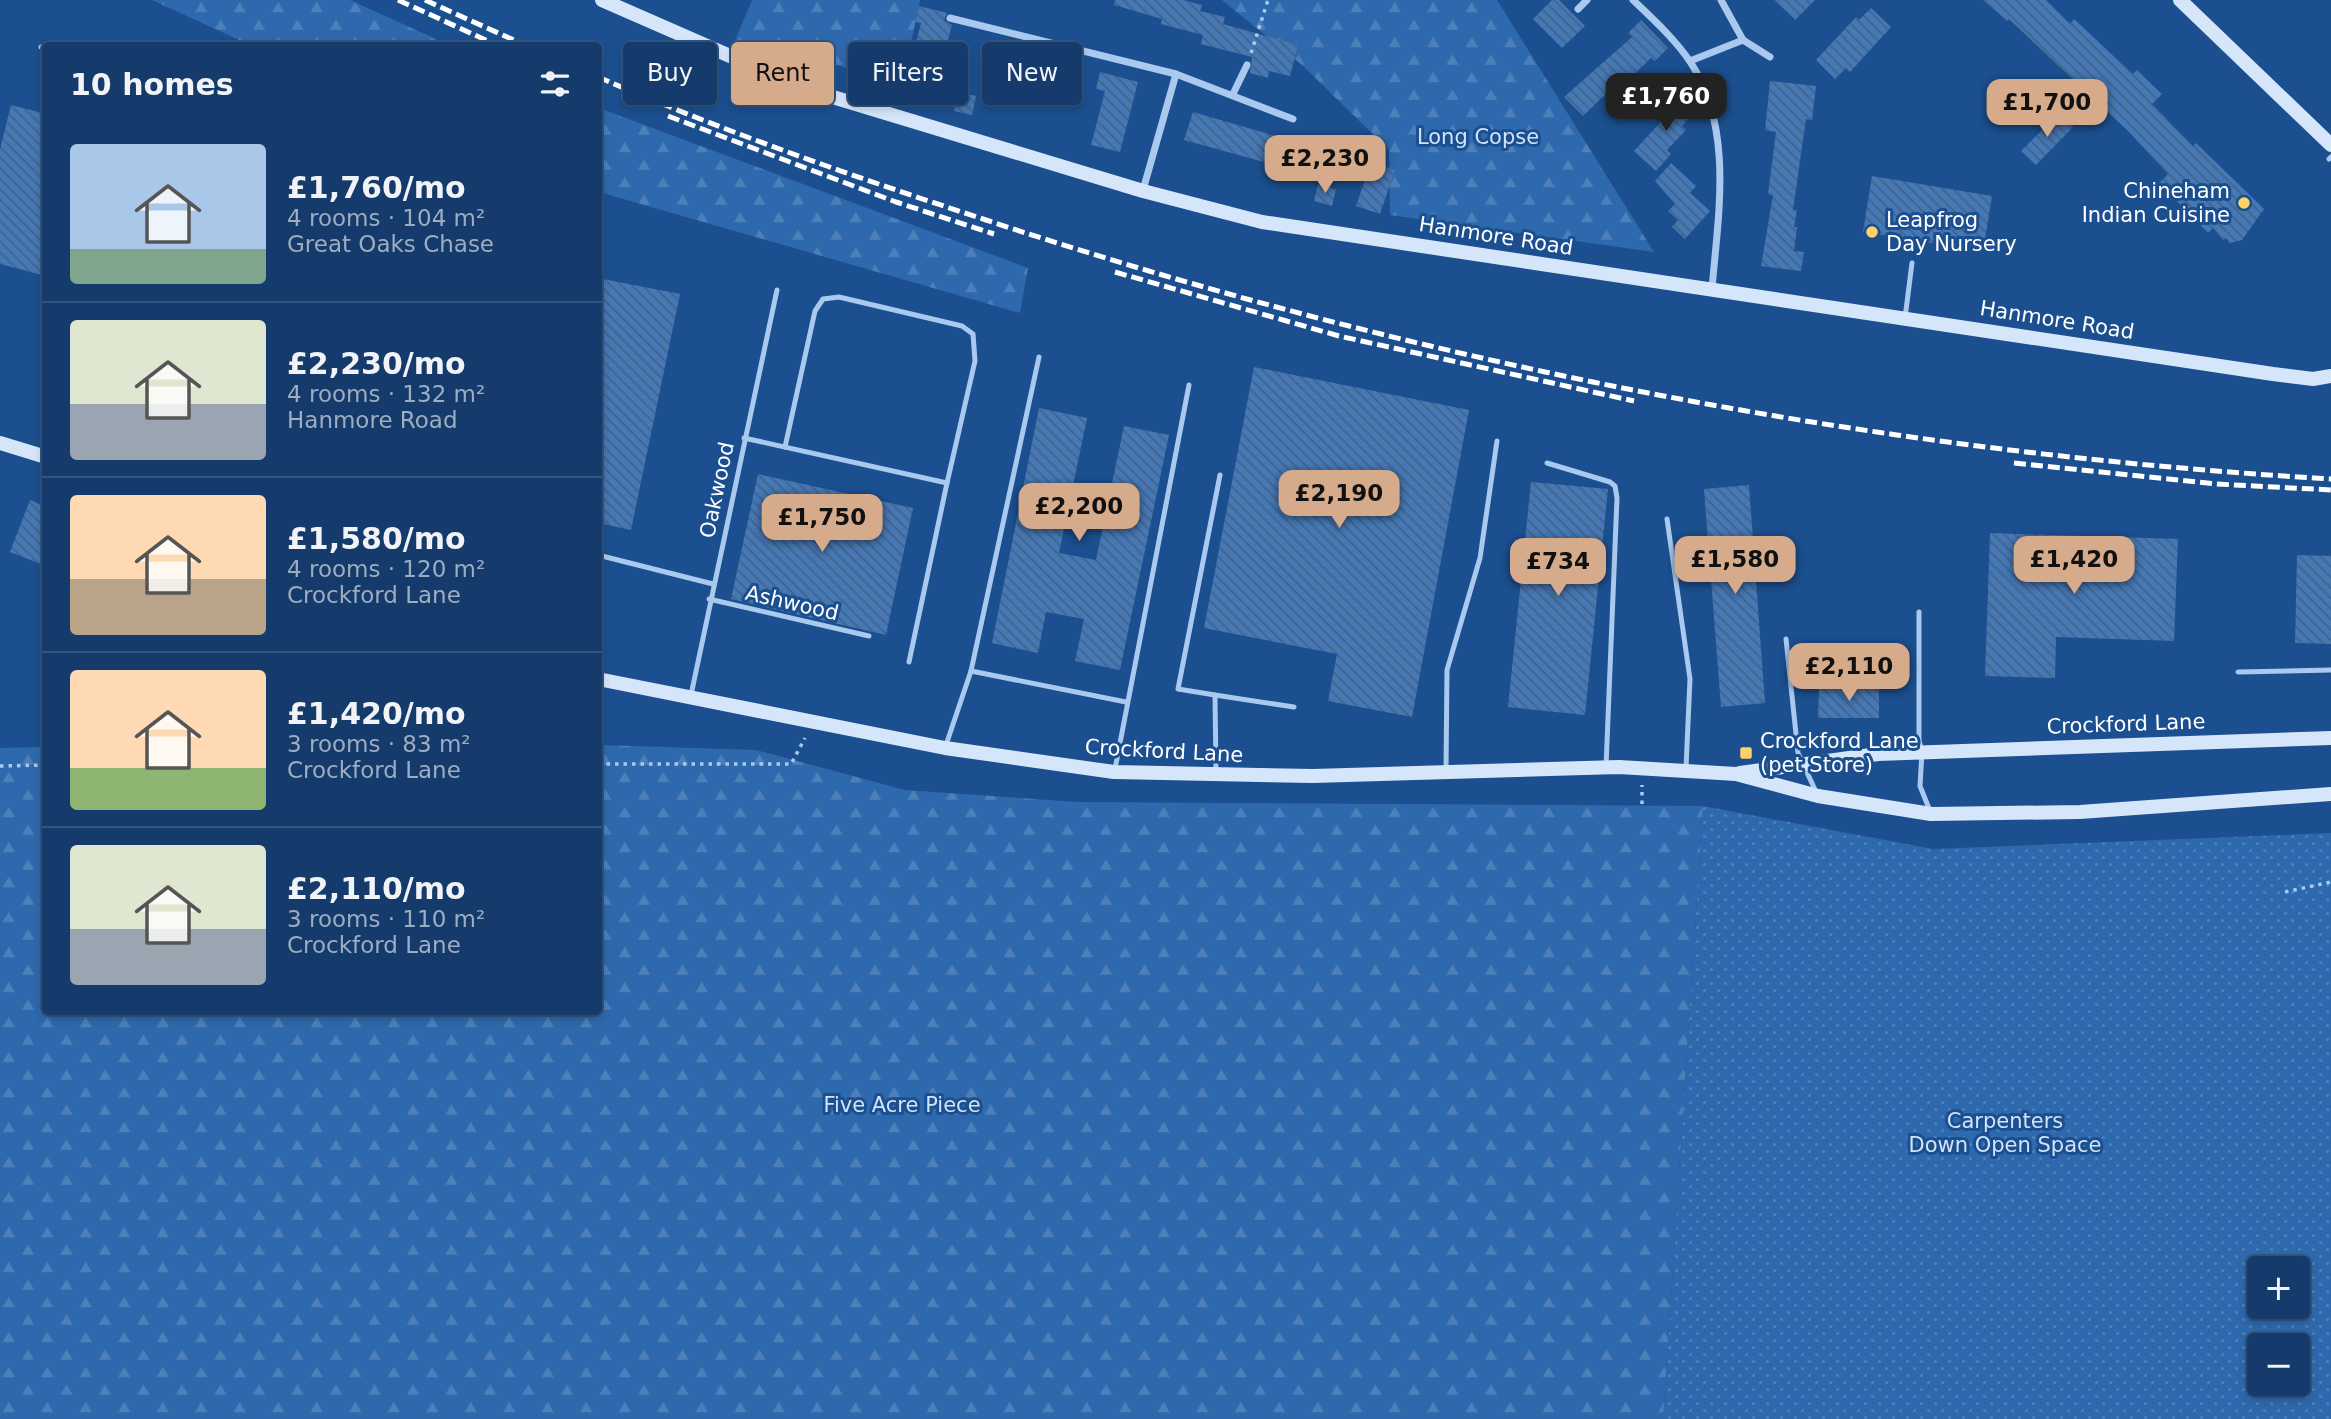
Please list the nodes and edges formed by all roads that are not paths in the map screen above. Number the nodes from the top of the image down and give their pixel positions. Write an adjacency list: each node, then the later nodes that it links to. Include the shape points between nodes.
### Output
1 (602, 0): 16 (street, Hanmore Road, via 803,88)
2 (1587, 0): 6 (street)
3 (1633, 0): 10 (street)
4 (1721, 0): 8 (street)
5 (2180, 0): 15 (street)
6 (1578, 9)
7 (950, 18): 12 (street)
8 (1743, 40): 9 (street); 10 (street)
9 (1770, 57)
10 (1690, 61): 18 (street, via 1715,117 1720,156)
11 (1247, 65): 13 (street)
12 (1176, 74): 13 (street); 16 (street)
13 (1233, 94): 14 (street)
14 (1293, 119)
15 (2330, 154)
16 (1143, 191): 18 (street, Hanmore Road, via 1262,222)
17 (1912, 263): 20 (lane)
18 (1712, 289): 20 (street, Hanmore Road)
19 (777, 290): 24 (lane, Oakwood)
20 (1905, 318): 22 (street, Hanmore Road, via 2286,376)
21 (1039, 356): 41 (lane)
22 (2331, 376)
23 (1189, 385): 46 (lane)
24 (744, 439): 27 (lane); 34 (lane, Oakwood)
25 (1497, 441): 53 (lane, via 1480,558 1447,670)
26 (0, 443): 28 (street)
27 (785, 447): 31 (lane); 31 (lane, via 816,310 823,299 839,297 962,326 973,334 975,361)
28 (42, 456)
29 (1547, 463): 52 (lane, via 1615,486)
30 (1220, 475): 44 (lane, via 1178,689)
31 (947, 483): 39 (lane)
32 (1667, 519): 54 (lane, via 1689,679)
33 (602, 556): 34 (lane)
34 (713, 584): 35 (lane, Oakwood)
35 (709, 600): 37 (lane, Ashwood); 45 (lane, Oakwood)
36 (1919, 612): 50 (lane)
37 (869, 636)
38 (1786, 639): 51 (lane, via 1798,753)
39 (909, 662)
40 (2331, 670): 42 (lane)
41 (971, 671): 46 (lane); 49 (lane)
42 (2238, 672)
43 (602, 679): 45 (street, Crockford Lane)
44 (1215, 695): 47 (lane); 57 (lane)
45 (691, 698): 49 (street, Crockford Lane)
46 (1126, 702): 55 (lane)
47 (1294, 706)
48 (2331, 738): 50 (street, Crockford Lane)
49 (945, 748): 55 (street, Crockford Lane)
50 (1922, 752): 51 (street, Crockford Lane); 60 (lane, via 1920,786)
51 (1804, 763): 56 (street, Crockford Lane); 59 (lane)
52 (1606, 767): 53 (street, Crockford Lane); 54 (street, Crockford Lane)
53 (1446, 770): 57 (street, Crockford Lane)
54 (1686, 771): 56 (street, Crockford Lane)
55 (1114, 772): 57 (street, Crockford Lane)
56 (1736, 774): 59 (street, Crockford Lane)
57 (1216, 776)
58 (2331, 794): 60 (street, Crockford Lane, via 2080,812)
59 (1818, 796): 60 (street, Crockford Lane)
60 (1931, 814)

